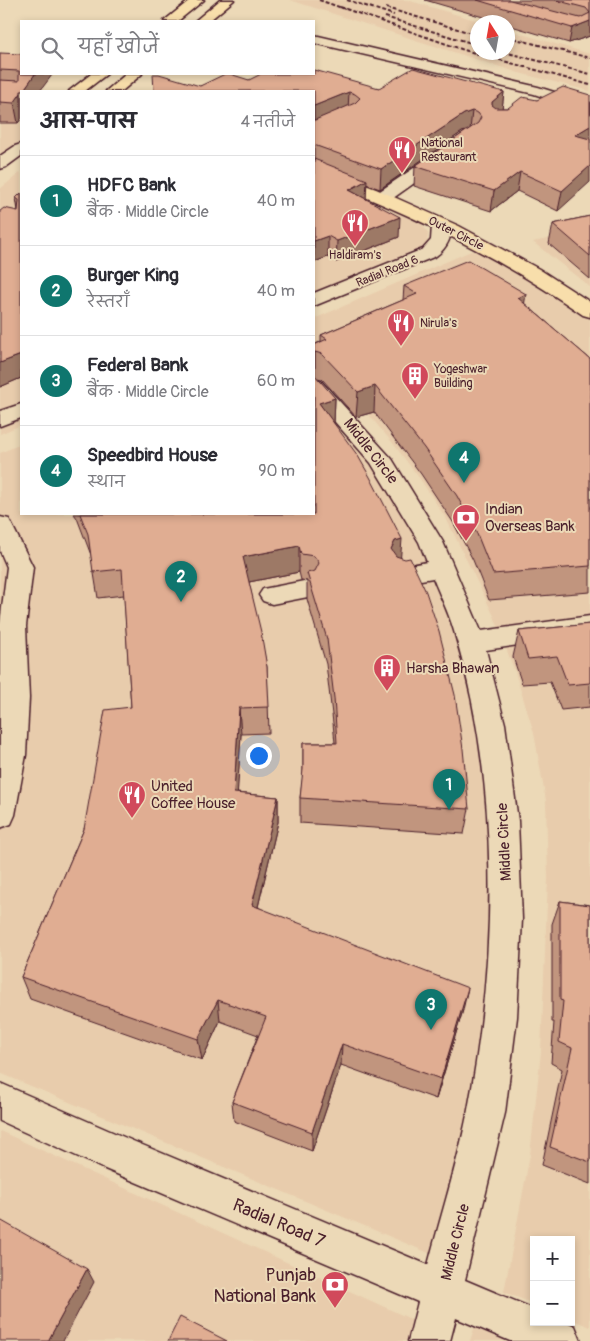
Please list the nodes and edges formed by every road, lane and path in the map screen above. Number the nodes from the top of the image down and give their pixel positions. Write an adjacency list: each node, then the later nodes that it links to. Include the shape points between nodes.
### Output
1 (198, 0): 3 (main road)
2 (228, 0): 4 (main road)
3 (171, 20)
4 (203, 20)
5 (315, 39): 10 (street)
6 (99, 75): 8 (main road)
7 (134, 75): 9 (main road)
8 (77, 90)
9 (114, 90)
10 (538, 91): 11 (street); 12 (street)
11 (525, 101)
12 (590, 108)
13 (455, 147): 17 (street)
14 (20, 149): 15 (street)
15 (0, 164)
16 (315, 171): 17 (main road, Outer Circle)
17 (383, 197): 18 (main road, Outer Circle)
18 (441, 225): 19 (street, Radial Road 6, via 442,239 424,256); 20 (main road, Outer Circle, via 532,273)
19 (315, 300)
20 (590, 311)
21 (315, 386): 25 (street, Middle Circle, via 370,446 406,498)
22 (20, 411): 23 (street)
23 (0, 419)
24 (0, 525): 31 (street, via 20,567 13,626 15,698)
25 (443, 568): 26 (street); 30 (street, Middle Circle)
26 (403, 574)
27 (304, 590): 28 (street)
28 (272, 595)
29 (590, 625): 30 (street)
30 (470, 642): 34 (street, Middle Circle, via 487,702 502,789 506,908 500,1006 486,1114)
31 (6, 755): 32 (street)
32 (0, 815)
33 (0, 1102): 34 (street, Radial Road 7)
34 (442, 1292): 35 (street, Middle Circle); 36 (street, Radial Road 7)
35 (429, 1341)
36 (560, 1341)

